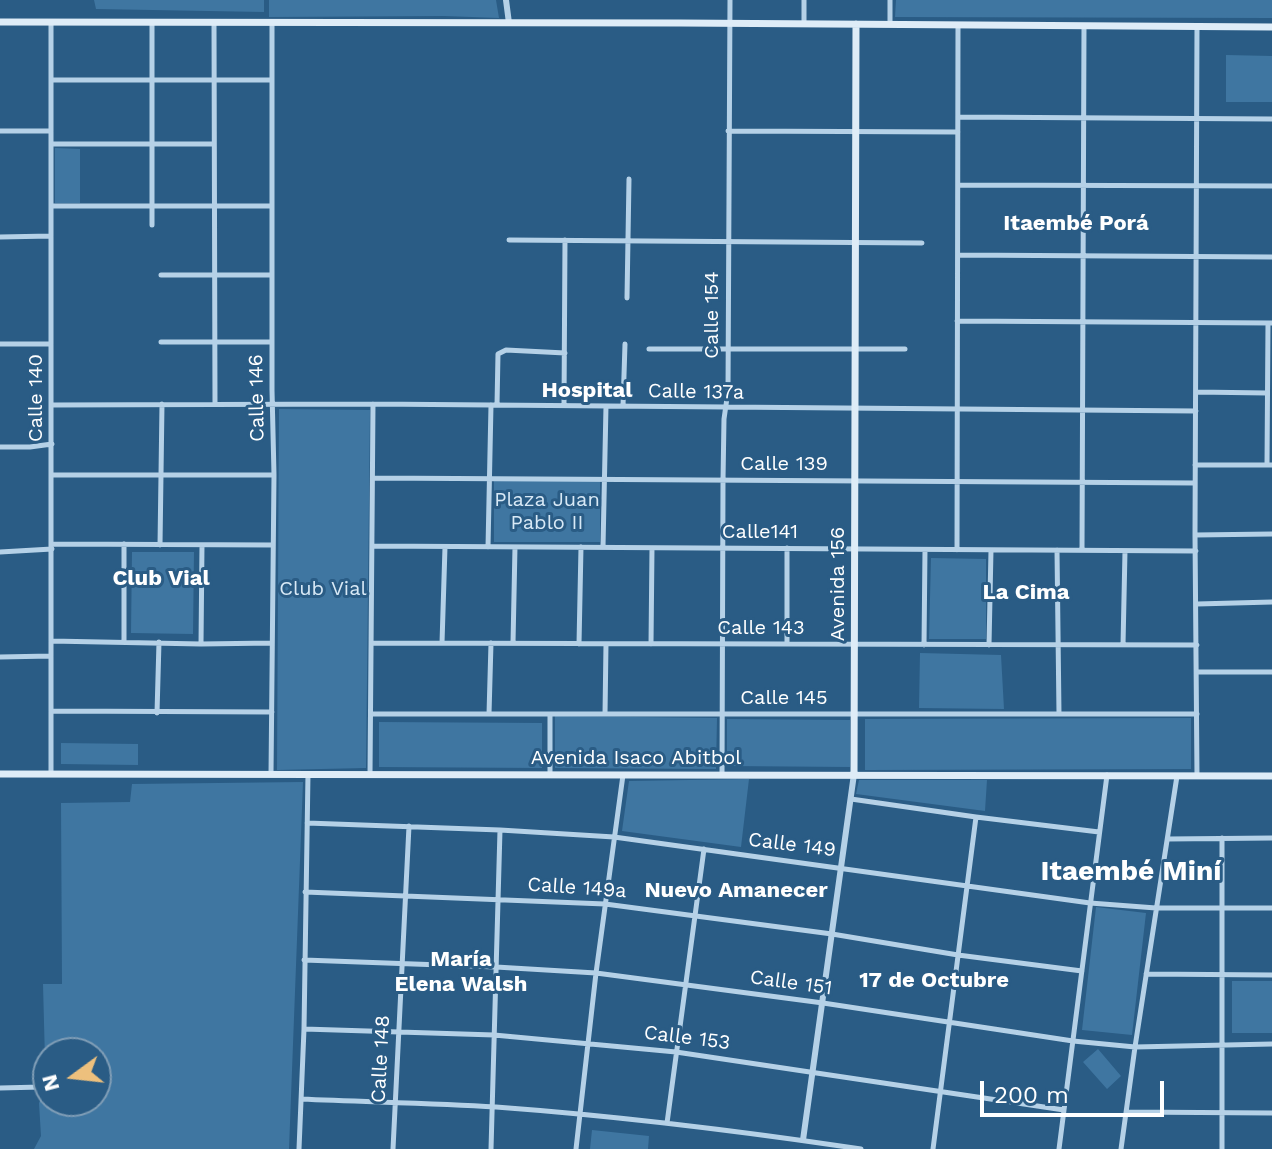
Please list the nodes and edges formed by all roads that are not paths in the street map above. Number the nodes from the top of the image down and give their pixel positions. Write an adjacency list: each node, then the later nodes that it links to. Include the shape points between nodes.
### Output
1 (506, 0): 10 (street)
2 (730, 0): 11 (street, Calle 154)
3 (804, 0): 12 (street)
4 (890, 0): 14 (street)
5 (0, 22): 6 (main road)
6 (51, 22): 7 (main road); 19 (street, Calle 140)
7 (152, 22): 8 (main road); 20 (street)
8 (214, 22): 9 (main road); 21 (street)
9 (272, 22): 10 (main road); 22 (street, Calle 146)
10 (509, 23): 11 (main road)
11 (730, 23): 12 (main road); 29 (street, Calle 154)
12 (804, 24): 13 (main road)
13 (856, 24): 14 (main road); 30 (main road, Avenida 156)
14 (890, 24): 15 (main road)
15 (958, 25): 16 (main road); 23 (street)
16 (1084, 26): 17 (main road); 24 (street)
17 (1197, 26): 18 (main road); 25 (street)
18 (1272, 27)
19 (51, 80): 20 (street); 28 (street, Calle 140)
20 (152, 80): 21 (street); 33 (street)
21 (214, 80): 22 (street); 34 (street)
22 (272, 80): 43 (street, Calle 146)
23 (958, 117): 24 (street); 31 (street)
24 (1083, 117): 25 (street); 37 (street)
25 (1197, 118): 26 (street); 38 (street)
26 (1272, 119)
27 (0, 131): 28 (street)
28 (51, 131): 32 (street, Calle 140)
29 (728, 131): 30 (street); 50 (street, Calle 154)
30 (856, 132): 31 (street); 51 (main road, Avenida 156)
31 (958, 132): 36 (street)
32 (51, 144): 33 (street); 40 (street, Calle 140)
33 (152, 144): 34 (street); 41 (street)
34 (214, 144): 42 (street)
35 (629, 179): 49 (street)
36 (958, 185): 37 (street); 53 (street)
37 (1083, 185): 38 (street); 54 (street)
38 (1196, 186): 39 (street); 55 (street)
39 (1272, 186)
40 (51, 206): 41 (street); 45 (street, Calle 140)
41 (152, 206): 42 (street); 44 (street)
42 (214, 206): 43 (street); 58 (street)
43 (272, 206): 59 (street, Calle 146)
44 (152, 225)
45 (51, 236): 46 (street); 69 (street, Calle 140)
46 (0, 237)
47 (509, 240): 48 (street)
48 (565, 240): 49 (street); 75 (street)
49 (627, 241): 50 (street); 60 (street)
50 (728, 242): 51 (street); 73 (street, Calle 154)
51 (855, 243): 52 (street); 71 (main road, Avenida 156)
52 (922, 243)
53 (958, 255): 54 (street); 61 (street)
54 (1083, 255): 55 (street); 62 (street)
55 (1196, 256): 56 (street); 63 (street)
56 (1272, 257)
57 (161, 275): 58 (street)
58 (215, 275): 59 (street); 66 (street)
59 (272, 275): 67 (street, Calle 146)
60 (627, 298)
61 (957, 321): 62 (street); 89 (street)
62 (1083, 322): 63 (street); 90 (street)
63 (1196, 323): 64 (street); 76 (street)
64 (1270, 323): 77 (street)
65 (161, 342): 66 (street)
66 (215, 342): 67 (street); 79 (street)
67 (272, 342): 80 (street, Calle 146)
68 (0, 344): 69 (street)
69 (51, 344): 82 (street, Calle 140)
70 (625, 344): 86 (street)
71 (855, 348): 73 (street); 74 (street); 88 (main road, Avenida 156)
72 (649, 349): 73 (street)
73 (728, 349): 87 (street, Calle 154)
74 (905, 349)
75 (565, 353): 83 (street, via 498,354); 84 (street)
76 (1196, 392): 77 (street); 91 (street)
77 (1267, 393): 95 (street)
78 (162, 404): 79 (street, Calle 137a); 82 (street, Calle 137a); 97 (street)
79 (215, 404): 80 (street, Calle 137a)
80 (272, 404): 81 (street, Calle 137a); 98 (street, Calle 146)
81 (373, 404): 83 (street, Calle 137a); 99 (street)
82 (52, 405): 92 (street, Calle 140)
83 (494, 405): 84 (street, Calle 137a); 100 (street)
84 (564, 405): 85 (street, Calle 137a)
85 (606, 406): 86 (street, Calle 137a); 101 (street)
86 (623, 406): 87 (street, Calle 137a)
87 (726, 409): 88 (street, Calle 137a); 102 (street, Calle 154)
88 (855, 409): 89 (street, Calle 137a); 103 (main road, Avenida 156)
89 (957, 410): 90 (street, Calle 137a); 104 (street)
90 (1082, 411): 91 (street, Calle 137a); 105 (street)
91 (1196, 411): 94 (street)
92 (52, 444): 93 (street); 96 (street, Calle 140)
93 (0, 447)
94 (1195, 465): 95 (street); 106 (street)
95 (1270, 465)
96 (52, 475): 97 (street); 113 (street, Calle 140)
97 (161, 475): 98 (street); 110 (street)
98 (274, 475): 112 (street, Calle 146)
99 (373, 478): 100 (street, Calle 139); 114 (street)
100 (489, 479): 101 (street, Calle 139); 116 (street)
101 (605, 479): 102 (street, Calle 139); 119 (street)
102 (723, 480): 103 (street, Calle 139); 121 (street, Calle 154)
103 (855, 481): 104 (street, Calle 139); 123 (main road, Avenida 156)
104 (957, 481): 105 (street, Calle 139); 125 (street)
105 (1082, 482): 106 (street, Calle 139); 128 (street)
106 (1195, 483): 108 (street)
107 (1272, 534): 108 (street)
108 (1195, 535): 130 (street)
109 (124, 544): 110 (street); 113 (street); 135 (street)
110 (160, 545): 111 (street)
111 (202, 545): 112 (street); 142 (street)
112 (273, 545): 137 (street, Calle 146)
113 (52, 546): 131 (street); 134 (street, Calle 140)
114 (372, 546): 115 (street, Calle141); 138 (street)
115 (445, 547): 116 (street, Calle141); 139 (street)
116 (488, 547): 117 (street, Calle141)
117 (515, 547): 118 (street, Calle141); 141 (street)
118 (581, 547): 119 (street, Calle141); 143 (street)
119 (603, 547): 120 (street, Calle141)
120 (652, 548): 121 (street, Calle141); 145 (street)
121 (723, 548): 122 (street, Calle141); 146 (street, Calle 154)
122 (787, 548): 123 (street, Calle141); 147 (street)
123 (854, 549): 124 (street, Calle141); 148 (main road, Avenida 156)
124 (925, 549): 125 (street, Calle141); 149 (street)
125 (957, 550): 126 (street, Calle141)
126 (991, 550): 127 (street, Calle141); 150 (street)
127 (1057, 550): 128 (street, Calle141); 151 (street)
128 (1082, 550): 129 (street, Calle141)
129 (1125, 551): 130 (street, Calle141); 152 (street)
130 (1196, 551): 133 (street)
131 (0, 552)
132 (1272, 602): 133 (street)
133 (1197, 604): 153 (street)
134 (51, 641): 135 (street); 154 (street, Calle 140)
135 (124, 642): 136 (street)
136 (159, 642): 142 (street); 160 (street)
137 (272, 643): 142 (street); 159 (street, Calle 146)
138 (372, 643): 139 (street, Calle 143); 161 (street)
139 (442, 643): 140 (street, Calle 143)
140 (491, 643): 141 (street, Calle 143); 162 (street)
141 (513, 643): 143 (street, Calle 143)
142 (201, 644)
143 (579, 644): 144 (street, Calle 143)
144 (606, 644): 145 (street, Calle 143); 164 (street)
145 (651, 644): 146 (street, Calle 143)
146 (721, 644): 147 (street, Calle 143); 165 (street, Calle 154)
147 (787, 644): 148 (street, Calle 143)
148 (854, 644): 149 (street, Calle 143); 166 (main road, Avenida 156)
149 (924, 645): 150 (street, Calle 143)
150 (989, 645): 151 (street, Calle 143)
151 (1058, 645): 152 (street, Calle 143); 167 (street)
152 (1123, 645): 153 (street, Calle 143)
153 (1197, 645): 156 (street)
154 (51, 656): 155 (street); 158 (street, Calle 140)
155 (0, 657)
156 (1197, 672): 157 (street); 168 (street)
157 (1272, 672)
158 (51, 711): 160 (street); 170 (street, Calle 140)
159 (272, 712): 160 (street); 171 (street, Calle 146)
160 (157, 713)
161 (371, 714): 162 (street, Calle 145); 173 (street)
162 (489, 714): 163 (street, Calle 145)
163 (550, 714): 164 (street, Calle 145); 174 (street)
164 (605, 714): 165 (street, Calle 145)
165 (722, 714): 166 (street, Calle 145); 176 (street, Calle 154)
166 (854, 714): 167 (street, Calle 145); 177 (main road, Avenida 156)
167 (1059, 714): 168 (street, Calle 145)
168 (1197, 714): 180 (street)
169 (0, 774): 170 (main road, Avenida Isaco Abitbol)
170 (51, 774): 171 (main road, Avenida Isaco Abitbol)
171 (271, 774): 172 (main road, Avenida Isaco Abitbol)
172 (308, 774): 173 (main road, Avenida Isaco Abitbol); 184 (street)
173 (370, 774): 174 (main road, Avenida Isaco Abitbol)
174 (550, 774): 175 (main road, Avenida Isaco Abitbol)
175 (623, 774): 176 (main road, Avenida Isaco Abitbol); 188 (street)
176 (722, 774): 177 (main road, Avenida Isaco Abitbol)
177 (854, 774): 178 (main road, Avenida Isaco Abitbol); 182 (street, Avenida 156)
178 (1107, 775): 179 (main road, Avenida Isaco Abitbol); 187 (street)
179 (1177, 776): 180 (main road, Avenida Isaco Abitbol); 191 (street)
180 (1197, 776): 181 (main road, Avenida Isaco Abitbol)
181 (1272, 776)
182 (851, 799): 183 (street); 193 (street, Avenida 156)
183 (976, 817): 187 (street); 194 (street)
184 (307, 823): 185 (street, Calle 149); 195 (street)
185 (409, 826): 186 (street, Calle 149); 196 (street, Calle 148)
186 (500, 830): 188 (street, Calle 149); 197 (street)
187 (1099, 832): 198 (street)
188 (614, 837): 192 (street, Calle 149); 199 (street)
189 (1222, 838): 190 (street); 191 (street); 202 (street)
190 (1272, 838)
191 (1168, 839): 200 (street)
192 (704, 849): 193 (street, Calle 149); 203 (street)
193 (842, 867): 194 (street, Calle 149); 204 (street, Avenida 156)
194 (968, 885): 198 (street, Calle 149); 205 (street)
195 (305, 892): 196 (street, Calle 149a); 206 (street)
196 (405, 895): 197 (street, Calle 149a); 207 (street, Calle 148)
197 (498, 899): 199 (street, Calle 149a); 208 (street)
198 (1090, 903): 200 (street, Calle 149); 209 (street)
199 (605, 904): 203 (street, Calle 149a); 210 (street)
200 (1156, 908): 202 (street, Calle 149); 211 (street)
201 (1272, 908): 202 (street, Calle 149)
202 (1221, 909): 212 (street)
203 (695, 915): 204 (street, Calle 149a); 214 (street)
204 (832, 934): 205 (street, Calle 149a); 215 (street, Avenida 156)
205 (958, 955): 209 (street, Calle 149a); 216 (street)
206 (304, 960): 207 (street, Calle 151); 217 (street)
207 (402, 963): 208 (street, Calle 151); 218 (street, Calle 148)
208 (496, 967): 210 (street, Calle 151); 219 (street)
209 (1082, 971): 220 (street)
210 (596, 973): 214 (street, Calle 151); 221 (street)
211 (1146, 974): 212 (street); 224 (street)
212 (1222, 975): 213 (street); 223 (street)
213 (1272, 975)
214 (686, 984): 215 (street, Calle 151); 225 (street)
215 (823, 1003): 216 (street, Calle 151); 226 (street, Avenida 156)
216 (949, 1023): 220 (street, Calle 151); 229 (street)
217 (304, 1029): 218 (street, Calle 153); 230 (street)
218 (399, 1031): 219 (street, Calle 153); 231 (street, Calle 148)
219 (494, 1035): 221 (street, Calle 153); 232 (street)
220 (1073, 1041): 224 (street, Calle 151); 233 (street)
221 (588, 1043): 225 (street, Calle 153); 237 (street)
222 (1272, 1044): 223 (street, Calle 151)
223 (1222, 1045): 224 (street, Calle 151); 235 (street)
224 (1135, 1047): 234 (street)
225 (676, 1052): 226 (street, Calle 153); 238 (street)
226 (813, 1072): 229 (street, Calle 153); 239 (street, Avenida 156)
227 (32, 1087): 228 (street)
228 (0, 1088)
229 (940, 1092): 233 (street, Calle 153); 245 (street)
230 (301, 1099): 231 (street); 240 (street)
231 (395, 1104): 232 (street); 241 (street, Calle 148)
232 (492, 1107): 237 (street); 242 (street)
233 (1064, 1110): 246 (street)
234 (1127, 1112): 235 (street); 247 (street)
235 (1222, 1113): 236 (street); 248 (street)
236 (1272, 1113)
237 (580, 1114): 238 (street); 243 (street)
238 (667, 1123): 239 (street)
239 (803, 1140): 244 (street)
240 (299, 1149)
241 (393, 1149)
242 (491, 1149)
243 (576, 1149)
244 (861, 1149)
245 (933, 1149)
246 (1059, 1149)
247 (1121, 1149)
248 (1222, 1149)

